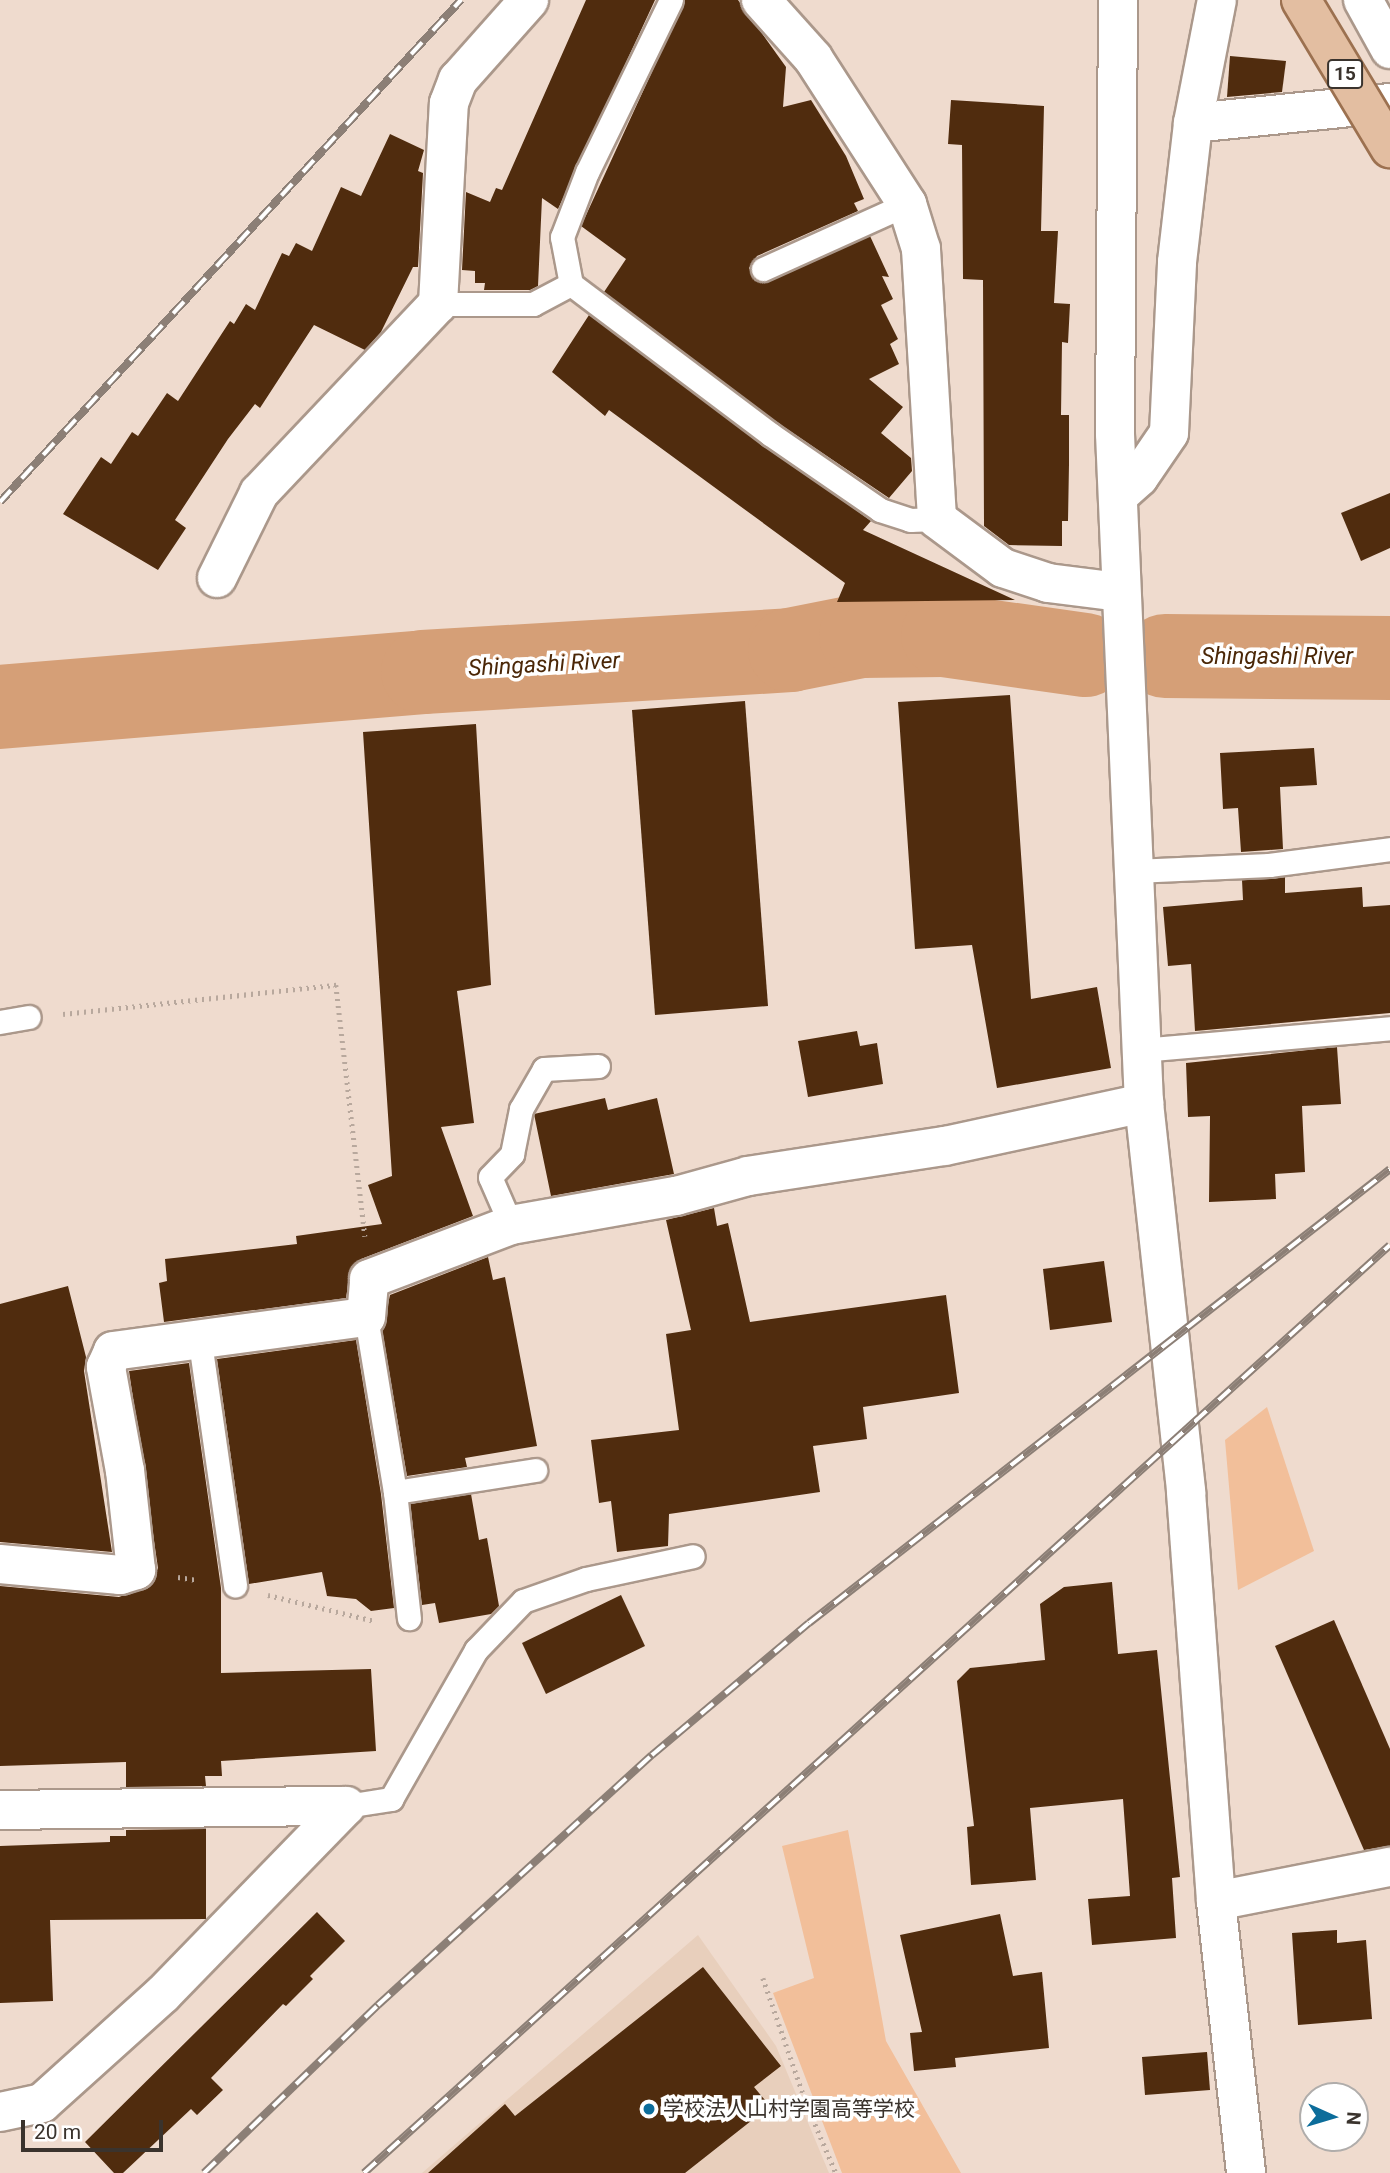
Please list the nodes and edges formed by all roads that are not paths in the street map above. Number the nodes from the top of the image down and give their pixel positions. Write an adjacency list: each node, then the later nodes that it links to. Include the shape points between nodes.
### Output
1 (529, 0): 15 (street, via 458,80 449,103)
2 (671, 0): 14 (lane, via 587,172 562,237)
3 (761, 0): 12 (street, via 813,58)
4 (1118, 0): 16 (street)
5 (1217, 0): 10 (street)
6 (1301, 0): 11 (main road, 15, bridge)
7 (1363, 0): 8 (street)
8 (1390, 49)
9 (1390, 103): 10 (street)
10 (1193, 123): 16 (street, via 1177,262 1169,433 1139,477)
11 (1390, 148)
12 (906, 204): 13 (lane); 17 (street, via 921,249)
13 (763, 269)
14 (571, 284): 15 (lane, via 533,304); 17 (lane, via 770,434 880,510 909,520)
15 (438, 304): 18 (street, via 259,493)
16 (1118, 496): 19 (street)
17 (937, 519): 19 (street, via 1003,568 1048,583)
18 (216, 578)
19 (1119, 592): 21 (street)
20 (1390, 849): 21 (lane, via 1269,865)
21 (1134, 871): 25 (street)
22 (29, 1017): 23 (lane)
23 (0, 1021)
24 (1390, 1028): 25 (lane)
25 (1141, 1049): 27 (street)
26 (598, 1066): 28 (lane, via 544,1069 521,1109 512,1154 490,1177)
27 (1144, 1103): 28 (street, via 945,1146 748,1176 676,1196); 40 (street, via 1186,1492)
28 (512, 1225): 29 (street, via 369,1279)
29 (366, 1317): 30 (street); 32 (lane)
30 (200, 1342): 34 (street, via 113,1352 106,1367 125,1471 136,1570 120,1575); 35 (lane)
31 (535, 1470): 32 (lane)
32 (395, 1492): 36 (lane)
33 (692, 1556): 37 (lane, via 586,1579 523,1601 476,1650 391,1799)
34 (0, 1564)
35 (235, 1586)
36 (409, 1618)
37 (346, 1805): 38 (street); 41 (street, via 163,1994 52,2094 42,2102)
38 (0, 1810)
39 (1390, 1867): 40 (street)
40 (1216, 1902): 42 (street)
41 (0, 2112)
42 (1246, 2173)

